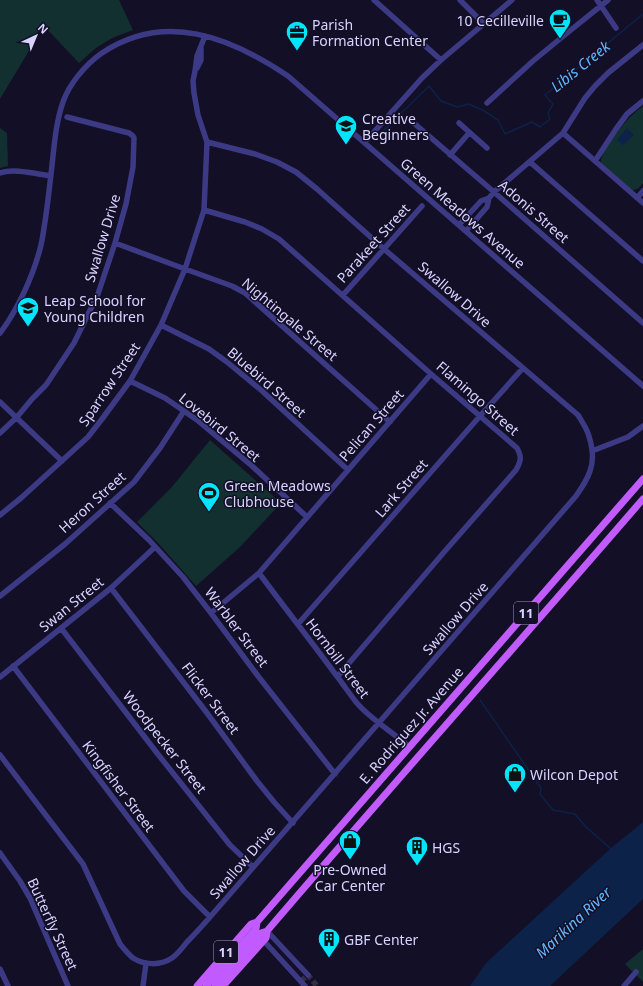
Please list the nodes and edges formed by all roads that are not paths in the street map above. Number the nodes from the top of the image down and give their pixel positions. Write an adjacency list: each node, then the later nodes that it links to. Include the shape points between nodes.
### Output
1 (374, 0): 11 (street)
2 (460, 0): 7 (street)
3 (512, 0): 7 (street)
4 (597, 0): 6 (street)
5 (608, 0): 6 (street)
6 (601, 6): 8 (street); 13 (street, via 533,61)
7 (484, 24): 11 (street)
8 (616, 28)
9 (205, 36): 19 (street, Sparrow Street, via 201,46 201,60 193,81 198,115); 20 (street, Green Meadows Avenue, via 241,48 269,63 288,76); 26 (street, Green Meadows Avenue, via 178,31 145,34 96,57 83,69 63,100)
10 (643, 45): 18 (street, via 595,86)
11 (441, 60): 20 (street)
12 (643, 101): 23 (street, via 627,114)
13 (487, 103)
14 (67, 117): 36 (street, Swallow Drive, via 129,133 134,138 133,167)
15 (408, 118): 22 (street, Adonis Street)
16 (459, 124): 17 (street)
17 (469, 132): 21 (street); 22 (street)
18 (563, 134): 23 (street); 24 (street)
19 (207, 142): 33 (street, Sparrow Street); 37 (street, Swallow Drive, via 255,154 296,172)
20 (365, 142): 34 (street, Green Meadows Avenue)
21 (487, 148)
22 (450, 155): 28 (street, Adonis Street)
23 (595, 161): 30 (street)
24 (530, 162): 28 (street); 38 (street)
25 (0, 172): 26 (street, via 15,171)
26 (51, 176): 43 (street, Green Meadows Avenue, via 40,249 33,272)
27 (643, 191): 30 (street)
28 (494, 192): 29 (street); 41 (street, Adonis Street)
29 (489, 198): 34 (street, via 482,201); 35 (street, via 487,207)
30 (637, 198): 31 (street)
31 (643, 203)
32 (422, 206): 37 (street, Parakeet Street)
33 (204, 210): 39 (street, Sparrow Street); 40 (street, Flamingo Street, via 262,229 278,239)
34 (459, 225): 35 (street, Green Meadows Avenue)
35 (466, 231): 47 (street, Green Meadows Avenue)
36 (116, 242): 39 (street, Nightingale Street); 51 (street, Swallow Drive, via 98,294 74,343 46,385)
37 (384, 249): 40 (street, Parakeet Street); 44 (street, Swallow Drive)
38 (643, 261)
39 (185, 270): 42 (street, Sparrow Street); 52 (street, Nightingale Street, via 245,293)
40 (342, 295): 45 (street, Flamingo Street)
41 (643, 323)
42 (161, 325): 46 (street, Sparrow Street); 57 (street, Bluebird Street, via 209,349 227,362)
43 (0, 334)
44 (523, 368): 50 (street, Lark Street); 55 (street, Swallow Drive, via 578,415 588,432)
45 (431, 374): 50 (street, Flamingo Street); 52 (street, Pelican Street)
46 (130, 380): 49 (street, Lovebird Street); 56 (street, Sparrow Street, via 88,437)
47 (643, 385)
48 (0, 402): 51 (street)
49 (184, 411): 60 (street, Heron Street, via 134,482); 62 (street, Lovebird Street, via 252,466)
50 (480, 416): 70 (street, Lark Street); 73 (street, Flamingo Street, via 517,448 520,463)
51 (16, 417): 54 (street, Swallow Drive); 56 (street)
52 (390, 422): 57 (street, Pelican Street)
53 (642, 425): 55 (street, via 628,437)
54 (0, 433)
55 (592, 451): 75 (street, Swallow Drive, via 590,470 576,496)
56 (62, 461): 61 (street, Sparrow Street)
57 (348, 470): 62 (street, Pelican Street)
58 (643, 479): 63 (main road, E. Rodriguez Jr. Avenue / 11)
59 (643, 499): 65 (main road, E. Rodriguez Jr. Avenue / 11)
60 (110, 503): 64 (street, Warbler Street); 68 (street, Heron Street, via 65,544)
61 (0, 515)
62 (307, 517): 66 (street, Pelican Street)
63 (587, 544): 65 (main road); 76 (main road, E. Rodriguez Jr. Avenue / 11)
64 (156, 547): 67 (street, Swan Street); 69 (street, Warbler Street)
65 (596, 553): 83 (main road, E. Rodriguez Jr. Avenue / 11, via 324,865)
66 (258, 573): 69 (street, Pelican Street); 70 (street, Hornbill Street)
67 (111, 588): 71 (street, Swan Street); 79 (street, Flicker Street, via 257,781)
68 (0, 596)
69 (211, 612): 78 (street, Warbler Street)
70 (298, 624): 73 (street, Hornbill Street)
71 (61, 628): 72 (street, Swan Street); 81 (street, Woodpecker Street, via 230,846)
72 (13, 666): 74 (street, Swan Street); 82 (street, Kingfisher Street, via 184,891)
73 (338, 676): 75 (street, Hornbill Street, via 356,702)
74 (0, 677)
75 (378, 723): 76 (street, Hornbill Street); 78 (street, Swallow Drive)
76 (409, 747): 83 (main road, E. Rodriguez Jr. Avenue / 11)
77 (0, 755): 85 (street, via 83,864 120,944 132,957)
78 (335, 774): 79 (street, Swallow Drive)
79 (292, 822): 81 (street, Swallow Drive)
80 (0, 853): 90 (street, Butterfly Street, via 30,898)
81 (253, 868): 82 (street, Swallow Drive)
82 (210, 917): 85 (street, Swallow Drive, via 171,958 164,962)
83 (260, 929): 84 (main road, E. Rodriguez Jr. Avenue / 11, via 266,938); 88 (street); 92 (main road, E. Rodriguez Jr. Avenue / 11, via 251,924); 93 (main road, 11); 94 (main road, 11)
84 (263, 940): 95 (main road, E. Rodriguez Jr. Avenue / 11); 96 (street)
85 (146, 963): 91 (street)
86 (636, 972): 97 (street)
87 (1, 973): 89 (street)
88 (308, 975)
89 (8, 986)
90 (68, 986)
91 (143, 986)
92 (198, 986)
93 (206, 986)
94 (215, 986)
95 (223, 986)
96 (305, 986)
97 (624, 986)

